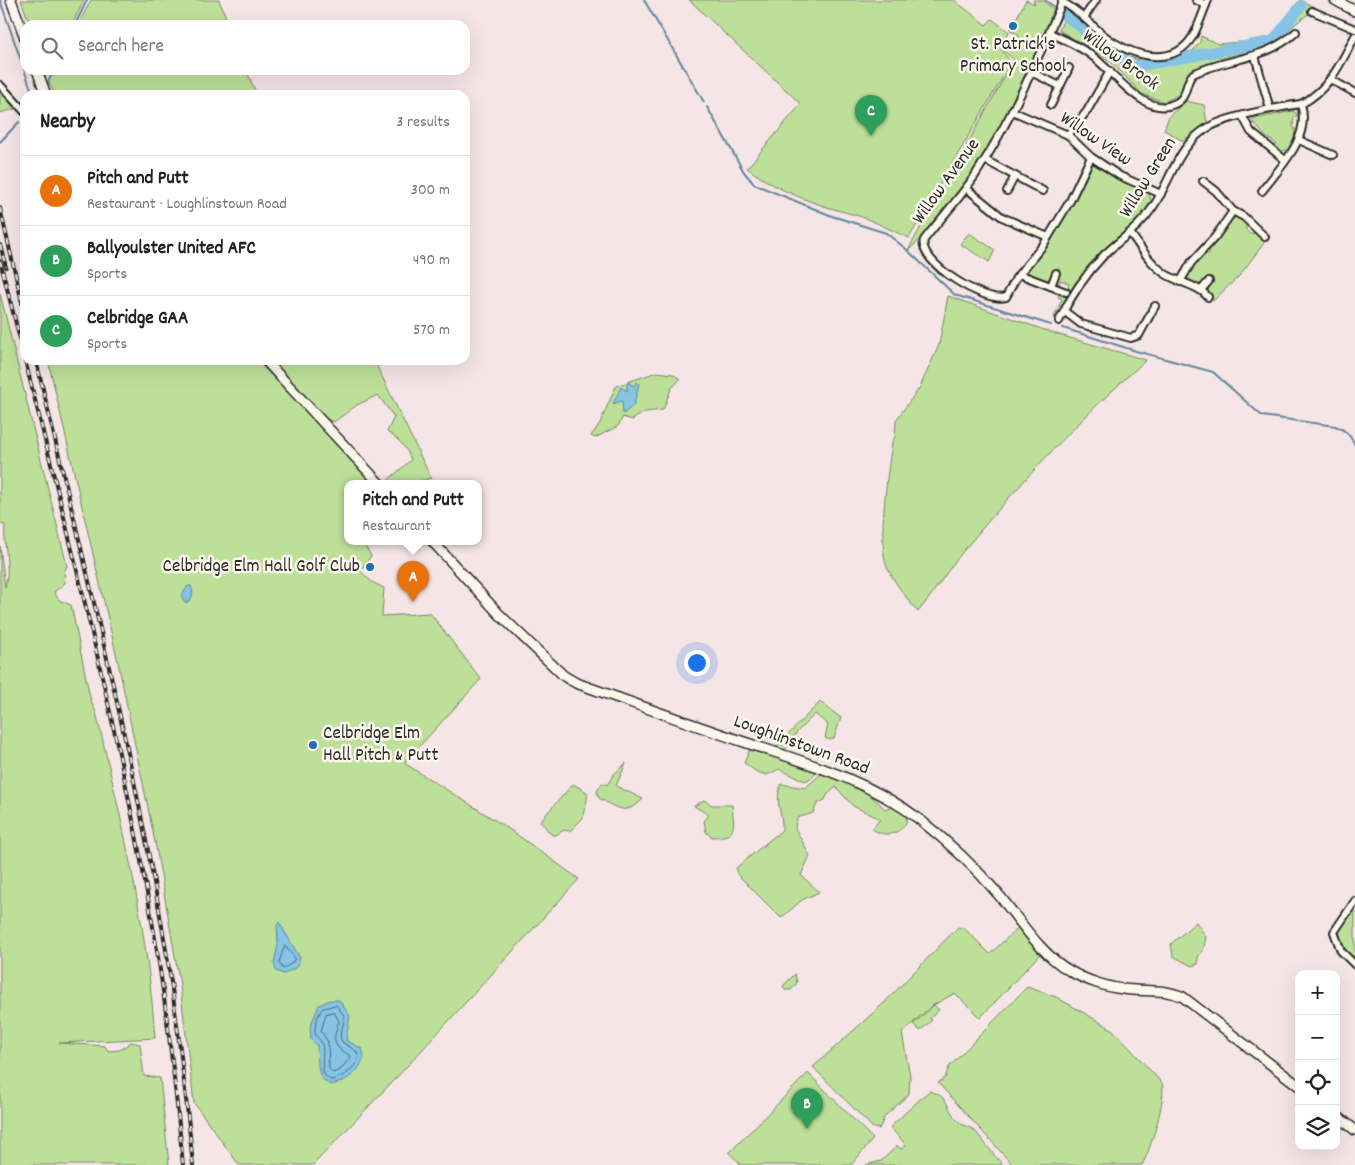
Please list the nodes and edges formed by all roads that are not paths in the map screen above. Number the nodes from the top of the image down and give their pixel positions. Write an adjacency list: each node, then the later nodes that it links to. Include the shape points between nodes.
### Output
1 (11, 0): 10 (street)
2 (1096, 0): 9 (street)
3 (1196, 0): 6 (street)
4 (1335, 0): 8 (street)
5 (1062, 1): 9 (street); 13 (street, Willow Avenue)
6 (1207, 2): 9 (street, via 1192,36 1183,47 1162,56 1120,47 1099,32)
7 (1312, 11): 11 (street)
8 (1355, 11)
9 (1085, 16)
10 (20, 24)
11 (1355, 29)
12 (1296, 32): 15 (street, Willow Brook, via 1277,48)
13 (1050, 33): 17 (street, Willow Brook, via 1090,54); 18 (street, Willow Avenue)
14 (1355, 36): 20 (street, Willow Green)
15 (1255, 56): 17 (street, Willow Brook, via 1193,74 1185,96 1173,105 1160,107 1127,89); 28 (street)
16 (1069, 68): 22 (street)
17 (1110, 71): 31 (street, via 1087,111)
18 (1031, 72): 22 (street); 29 (street, Willow Avenue)
19 (38, 75): 23 (street)
20 (1330, 79): 24 (street); 25 (street, Willow Green, via 1321,91)
21 (0, 85): 27 (street)
22 (1060, 86): 26 (street)
23 (44, 90)
24 (1355, 94)
25 (1301, 104): 28 (street, Willow Green); 32 (street)
26 (1051, 105)
27 (20, 107)
28 (1270, 109): 30 (street, Willow Green)
29 (1012, 111): 31 (street, Willow View); 35 (street, Willow Avenue)
30 (1243, 117): 36 (street, via 1251,132); 43 (street, Willow Green, via 1228,118 1208,127 1189,142)
31 (1068, 135): 34 (street, Willow View)
32 (1299, 140): 33 (street); 36 (street)
33 (1333, 155)
34 (1090, 157): 43 (street, Willow View, via 1120,176); 46 (street, via 1070,201)
35 (985, 160): 37 (street); 39 (street, Willow Avenue)
36 (1285, 160): 42 (street)
37 (1015, 176): 40 (street); 41 (street)
38 (1203, 181): 44 (street)
39 (966, 188): 46 (street, via 1002,217); 49 (street, Willow Avenue, via 922,245 939,268 956,281 991,296 1006,297)
40 (1007, 191)
41 (1042, 191)
42 (1262, 191)
43 (1161, 194): 45 (street, Willow Green)
44 (1233, 211): 47 (street); 51 (street, via 1191,263)
45 (1131, 234): 51 (street, via 1153,264); 57 (street, Willow Green, via 1092,269)
46 (1048, 237): 49 (street)
47 (1265, 237)
48 (1056, 273): 52 (street)
49 (1019, 274): 52 (street)
50 (1209, 281): 53 (street)
51 (1180, 282): 53 (street)
52 (1051, 286): 54 (street)
53 (1202, 289): 55 (street)
54 (1066, 292)
55 (1208, 297)
56 (1155, 306): 57 (street, via 1139,336 1131,338 1081,324)
57 (1064, 311): 58 (street, Willow Green)
58 (1059, 321)
59 (270, 365): 60 (street)
60 (376, 480)
61 (436, 545): 64 (street, Loughlinstown Road, via 500,615 564,676 737,740 836,772 865,786 910,812 928,827 989,884 1037,941 1065,968 1119,989 1164,991 1183,997)
62 (1355, 901): 63 (street, via 1334,932 1341,951)
63 (1355, 965)
64 (1295, 1083)
65 (1340, 1118): 66 (street)
66 (1355, 1130)

